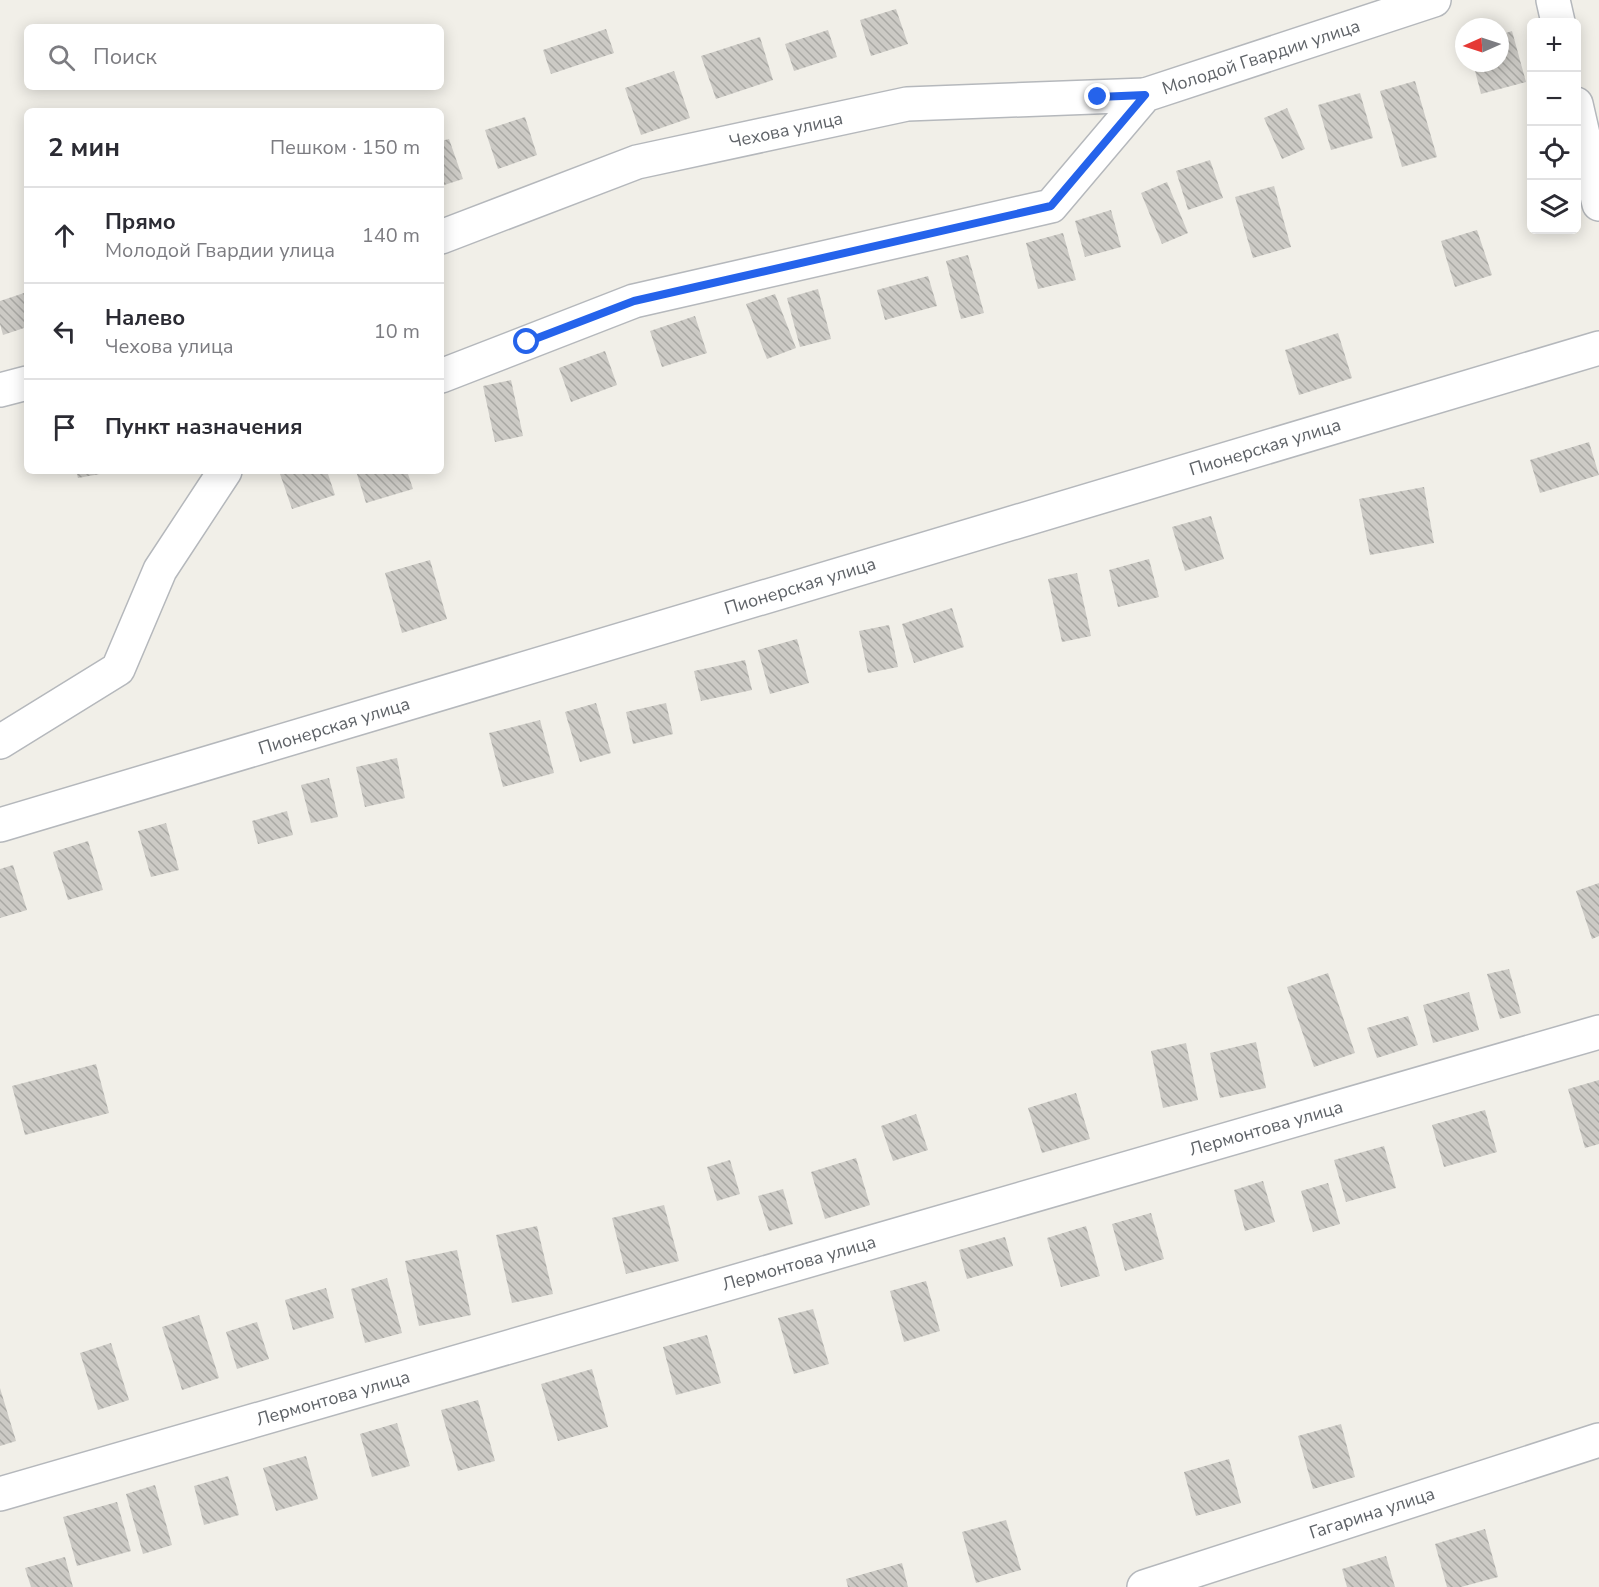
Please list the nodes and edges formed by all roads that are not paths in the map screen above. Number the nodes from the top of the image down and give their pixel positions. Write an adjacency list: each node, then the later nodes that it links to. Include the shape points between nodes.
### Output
1 (1434, 0): 4 (street, Молодой Гвардии улица)
2 (1553, 0): 3 (street)
3 (1557, 18)
4 (1145, 95): 7 (street, Чехова улица, via 907,104 637,162); 9 (street, Молодой Гвардии улица, via 1051,206 634,301)
5 (1581, 126): 6 (street)
6 (1599, 204)
7 (444, 236)
8 (1599, 348): 14 (street, Пионерская улица)
9 (444, 375)
10 (24, 384): 11 (street)
11 (0, 390)
12 (223, 474): 13 (street, via 160,570 118,669)
13 (0, 742)
14 (0, 825)
15 (1599, 1032): 17 (street, Лермонтова улица)
16 (1599, 1440): 18 (street, Гагарина улица)
17 (0, 1494)
18 (1144, 1587)

